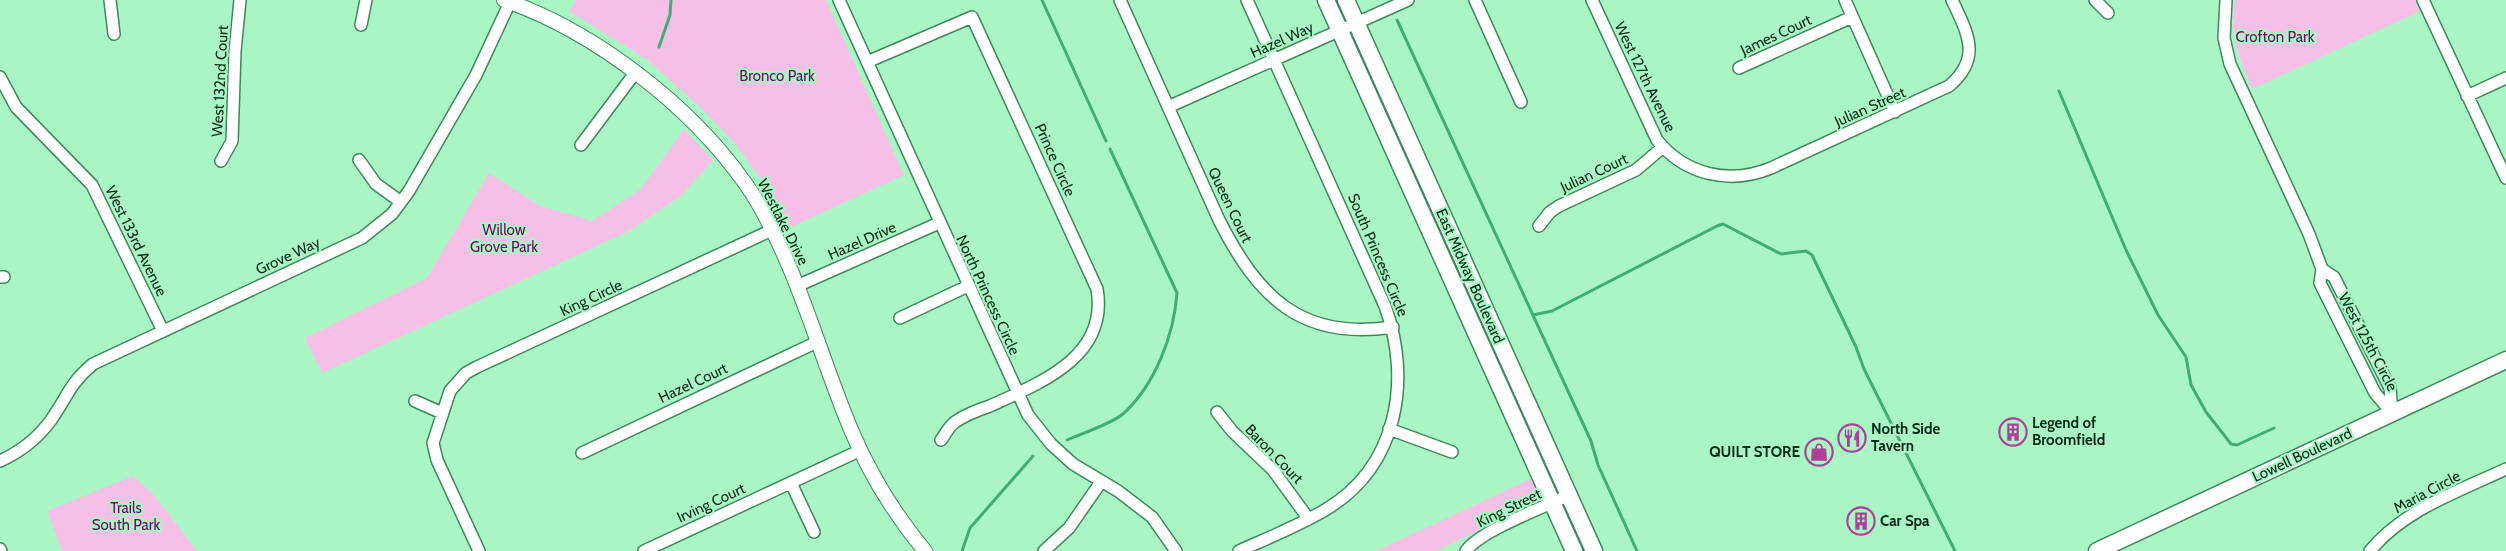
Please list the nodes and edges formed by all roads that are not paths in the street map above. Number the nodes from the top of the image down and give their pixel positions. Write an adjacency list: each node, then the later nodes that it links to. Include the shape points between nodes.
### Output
1 (110, 0): 23 (street)
2 (240, 0): 38 (street, West 132nd Court, via 232,141)
3 (366, 0): 21 (street)
4 (839, 0): 25 (street, North Princess Circle)
5 (1120, 0): 32 (street, Queen Court)
6 (1247, 0): 24 (street, South Princess Circle)
7 (1326, 0): 22 (main road, East Midway Boulevard)
8 (1346, 0): 20 (main road, East Midway Boulevard)
9 (1408, 0): 20 (street, Hazel Way)
10 (1475, 0): 31 (street)
11 (1592, 0): 35 (street, West 127th Avenue)
12 (1845, 0): 19 (street)
13 (1952, 0): 33 (street, Julian Street, via 1969,40 1965,69 1940,92)
14 (2095, 0): 18 (street)
15 (2226, 0): 55 (street, West 125th Circle, via 2224,38 2232,71 2309,234 2322,269 2334,277 2390,388)
16 (509, 1): 27 (street, Westlake Drive, via 581,36); 40 (street, Grove Way, via 476,75)
17 (2426, 1): 30 (street)
18 (2108, 14)
19 (1852, 17): 26 (street, James Court); 33 (street)
20 (1356, 24): 22 (street, Hazel Way); 65 (main road, East Midway Boulevard)
21 (361, 26)
22 (1340, 31): 24 (street, Hazel Way); 66 (main road, East Midway Boulevard)
23 (114, 34)
24 (1274, 60): 32 (street, Hazel Way); 47 (street, South Princess Circle)
25 (867, 62): 41 (street, North Princess Circle); 51 (street, Prince Circle, via 972,17 981,42 992,57 1097,289 1099,302 1093,334 1071,360 1056,373)
26 (1739, 68)
27 (635, 73): 34 (street); 43 (street, Westlake Drive, via 677,108 724,156 745,183)
28 (0, 77): 48 (street, West 133rd Avenue, via 16,107 92,185)
29 (2506, 78): 30 (street)
30 (2467, 96): 39 (street)
31 (1521, 102)
32 (1168, 107): 47 (street, Queen Court, via 1233,248 1265,290 1298,316 1316,324 1348,331)
33 (1896, 112): 36 (street, Julian Street)
34 (581, 145)
35 (1663, 148): 36 (street, West 127th Avenue, via 1693,168 1716,176 1760,173); 42 (street, Julian Court, via 1636,170 1559,206)
36 (1794, 158)
37 (360, 160): 40 (street, via 376,184)
38 (221, 161)
39 (2506, 178)
40 (401, 202): 48 (street, Grove Way, via 380,226 362,238)
41 (939, 223): 44 (street, Hazel Drive); 45 (street, North Princess Circle)
42 (1538, 226)
43 (772, 230): 44 (street, Westlake Drive); 54 (street, King Circle, via 466,373 450,391)
44 (797, 286): 49 (street, Westlake Drive)
45 (968, 286): 46 (street); 51 (street, North Princess Circle)
46 (900, 318)
47 (1393, 327): 56 (street, South Princess Circle, via 1399,377 1398,398)
48 (163, 332): 61 (street, Grove Way, via 98,362 80,375 40,434 27,446)
49 (817, 342): 58 (street, Westlake Drive); 60 (street, Hazel Court)
50 (2506, 360): 55 (main road, Lowell Boulevard)
51 (1017, 393): 57 (street, via 953,422); 63 (street, North Princess Circle, via 1028,415 1051,444 1073,464)
52 (415, 401): 54 (street)
53 (1216, 412): 67 (street, Baron Court, via 1232,432 1273,470)
54 (442, 413): 69 (street, King Circle, via 433,443 437,460)
55 (2392, 413): 78 (main road, Lowell Boulevard)
56 (1390, 429): 59 (street); 67 (street, South Princess Circle, via 1372,465 1355,486 1326,509)
57 (941, 440)
58 (861, 450): 64 (street, Irving Court); 71 (street, Westlake Drive, via 893,508)
59 (1452, 452)
60 (582, 453)
61 (0, 461)
62 (2506, 469): 79 (street, Maria Circle, via 2404,519)
63 (1101, 482): 72 (street, via 1069,528); 73 (street, North Princess Circle, via 1152,517)
64 (791, 483): 68 (street); 70 (street, Irving Court)
65 (1569, 495): 66 (street, King Street); 77 (main road, East Midway Boulevard)
66 (1552, 504): 75 (street, King Street, via 1489,533 1471,543); 76 (main road, East Midway Boulevard)
67 (1308, 518): 74 (street, South Princess Circle)
68 (814, 532)
69 (479, 551)
70 (644, 551)
71 (925, 551)
72 (1044, 551)
73 (1176, 551)
74 (1240, 551)
75 (1466, 551)
76 (1574, 551)
77 (1594, 551)
78 (2097, 551)
79 (2370, 551)

